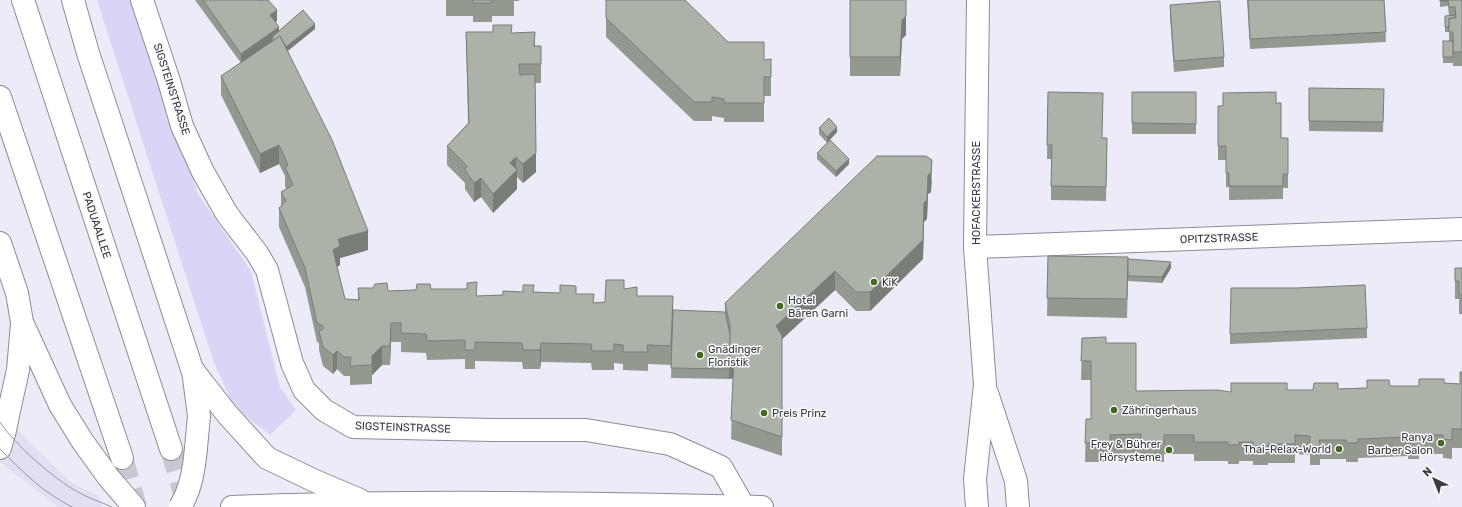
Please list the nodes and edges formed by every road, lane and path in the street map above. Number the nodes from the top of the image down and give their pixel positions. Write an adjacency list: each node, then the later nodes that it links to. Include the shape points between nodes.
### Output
1 (23, 0): 13 (main road, PADUAALLEE)
2 (73, 0): 10 (main road)
3 (142, 0): 22 (main road, SIGSTEINSTRASSE, via 182,126 203,172 227,214 267,270 292,363 304,390 324,410 353,427 586,430 670,444 721,467)
4 (978, 0): 8 (main road, HOFACKERSTRASSE)
5 (0, 97): 14 (main road)
6 (1462, 229): 8 (main road, OPITZSTRASSE)
7 (0, 243): 9 (main road, via 17,293)
8 (975, 248): 11 (main road, HOFACKERSTRASSE)
9 (22, 322): 12 (main road, via 18,370); 15 (main road, via 60,405 82,442)
10 (192, 369): 16 (main road, via 227,414 267,458); 20 (main road, bridge, via 199,416 193,471 187,495)
11 (985, 385): 24 (main road, HOFACKERSTRASSE, via 975,479); 25 (main road, HOFACKERSTRASSE, via 1016,481)
12 (0, 448)
13 (171, 449)
14 (122, 458)
15 (113, 483): 18 (main road); 19 (main road)
16 (369, 503): 17 (main road); 22 (main road, via 465,502)
17 (307, 506): 21 (main road)
18 (120, 507)
19 (134, 507)
20 (180, 507)
21 (232, 507)
22 (744, 507): 23 (main road)
23 (762, 507)
24 (978, 507)
25 (1018, 507)

